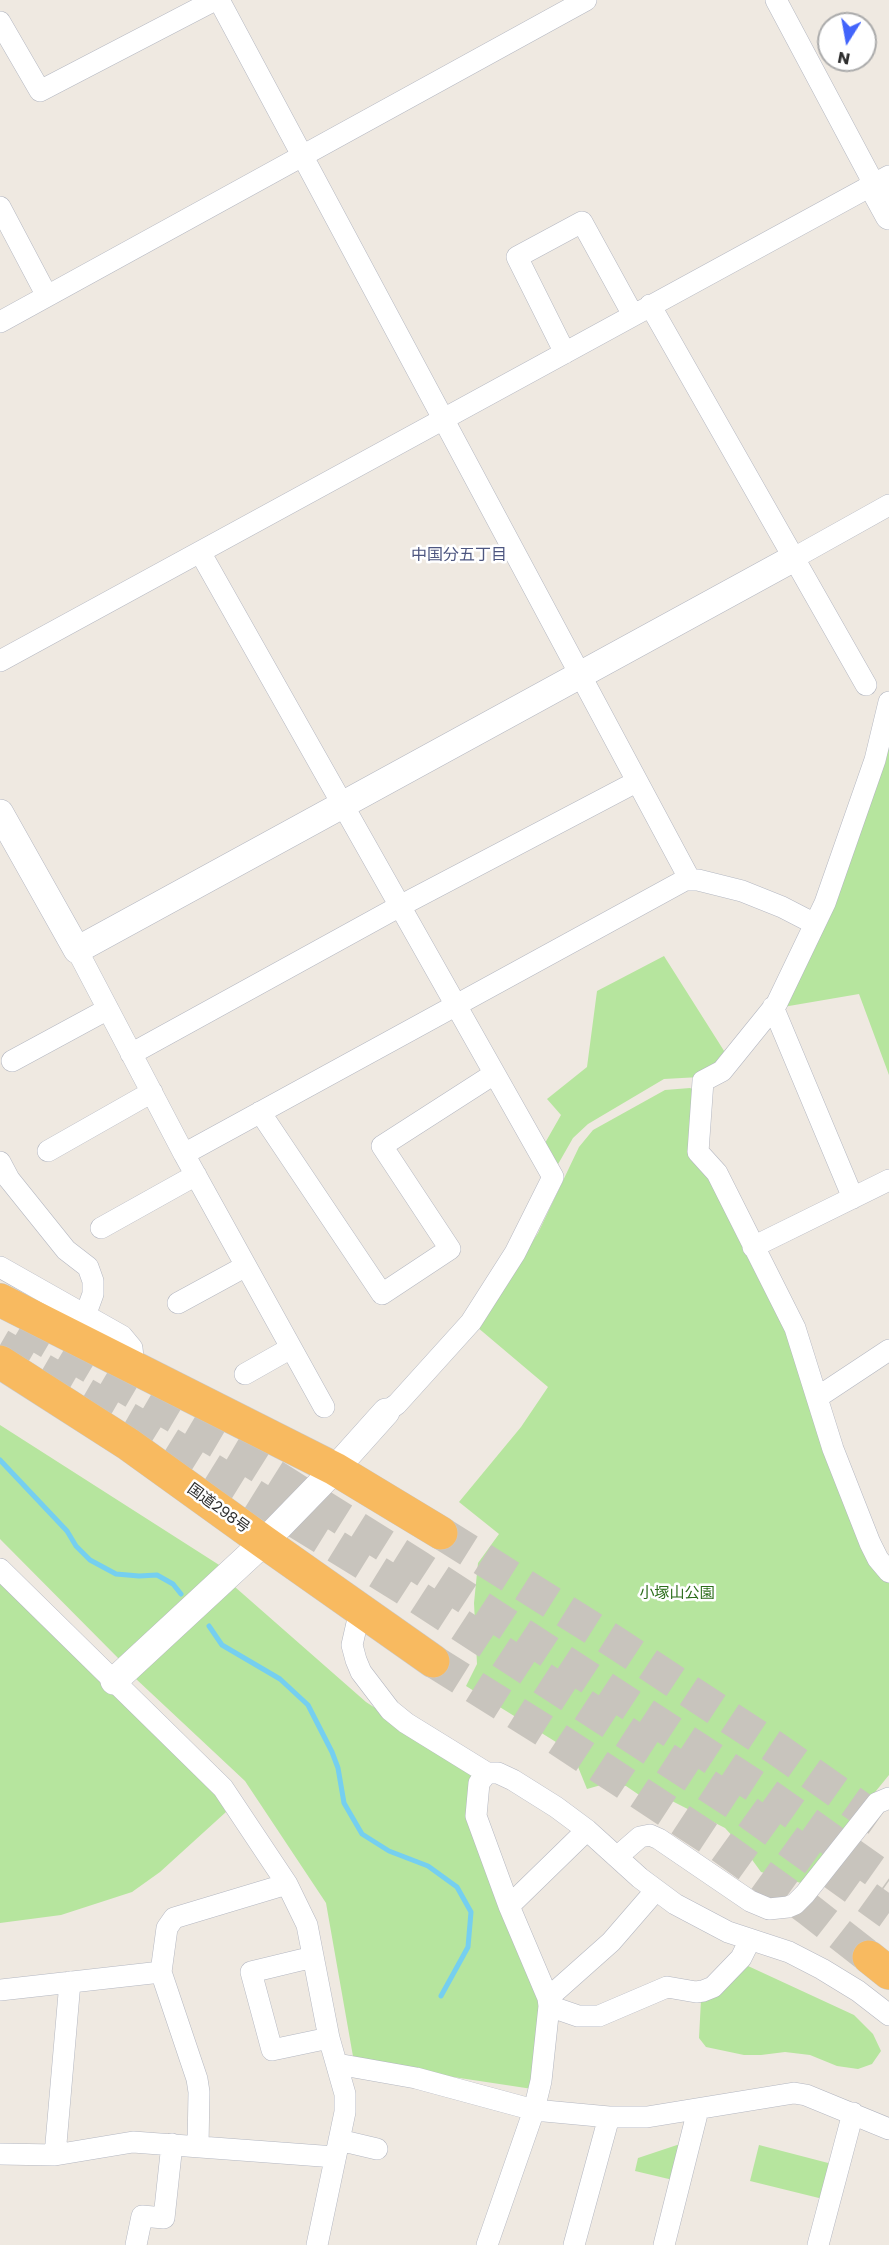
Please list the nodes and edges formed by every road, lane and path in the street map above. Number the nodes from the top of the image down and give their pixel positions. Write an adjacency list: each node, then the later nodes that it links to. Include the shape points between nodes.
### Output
1 (215, 0): 5 (street, via 40,92)
2 (219, 0): 6 (street)
3 (586, 0): 6 (street)
4 (776, 0): 7 (street)
5 (0, 22)
6 (302, 156): 10 (street); 14 (street)
7 (878, 182): 9 (street); 11 (street)
8 (0, 207): 10 (street)
9 (889, 216)
10 (47, 296): 12 (street)
11 (642, 310): 13 (street); 13 (street, via 582,222 517,257); 17 (street)
12 (0, 322)
13 (564, 353): 14 (street)
14 (443, 419): 16 (street); 19 (street)
15 (889, 505): 17 (street)
16 (200, 552): 18 (street); 23 (street)
17 (794, 558): 19 (street); 20 (street)
18 (0, 661)
19 (580, 676): 22 (street); 23 (street)
20 (866, 685)
21 (889, 702): 27 (street, via 875,760)
22 (636, 782): 25 (street); 26 (street)
23 (343, 806): 26 (street); 28 (street)
24 (0, 813): 28 (street)
25 (689, 878): 27 (street, via 742,891); 29 (street)
26 (400, 906): 29 (street); 32 (street)
27 (815, 924): 30 (street)
28 (77, 951): 31 (street)
29 (456, 1005): 34 (street); 36 (street)
30 (773, 1007): 42 (street); 44 (street, via 722,1071 703,1081 698,1152 717,1173)
31 (108, 1009): 32 (street); 33 (street)
32 (132, 1054): 35 (street)
33 (12, 1061)
34 (494, 1074): 36 (street, via 382,1146 450,1249 382,1294); 59 (street, via 553,1177 515,1253 471,1322)
35 (152, 1092): 37 (street); 38 (street)
36 (260, 1112): 38 (street)
37 (48, 1150)
38 (184, 1154): 40 (street)
39 (0, 1162): 49 (street, via 66,1250 88,1267 93,1294)
40 (196, 1176): 43 (street); 45 (street)
41 (889, 1180): 42 (street)
42 (853, 1198): 44 (street)
43 (101, 1228)
44 (753, 1247): 57 (street, via 795,1328)
45 (246, 1266): 48 (street); 50 (street)
46 (0, 1267): 49 (street)
47 (0, 1300): 53 (highway)
48 (178, 1303)
49 (85, 1316): 53 (street, via 122,1336 132,1348)
50 (291, 1348): 54 (street); 58 (street)
51 (889, 1350): 57 (street)
52 (0, 1362): 56 (highway, 国道298号)
53 (134, 1367): 60 (highway)
54 (245, 1374)
55 (0, 1381): 56 (street)
56 (45, 1389): 62 (highway, 国道298号)
57 (818, 1397): 64 (street, via 833,1449 864,1528 878,1559)
58 (324, 1407)
59 (386, 1412): 60 (street)
60 (334, 1469): 61 (highway); 62 (street)
61 (441, 1533)
62 (264, 1542): 65 (highway, 国道298号); 67 (street)
63 (0, 1569): 67 (street)
64 (889, 1572)
65 (360, 1610): 66 (highway, 国道298号); 68 (street, via 352,1645 356,1660 390,1710)
66 (433, 1661)
67 (114, 1681): 72 (street, via 223,1788)
68 (487, 1773): 70 (street, via 513,1780); 74 (street, via 479,1783 476,1816)
69 (889, 1798): 71 (street, via 877,1803 805,1894 788,1907 760,1906 650,1835 631,1843)
70 (587, 1830): 71 (street); 74 (street)
71 (617, 1857): 73 (street)
72 (287, 1884): 76 (street, via 307,1925); 77 (street, via 174,1918 167,1928)
73 (656, 1890): 75 (street, via 703,1920); 80 (street, via 611,1942)
74 (509, 1906): 80 (street)
75 (750, 1940): 80 (street, via 741,1958 713,1987 703,1991 668,1987 600,2016 578,2016); 81 (street, via 789,1952 822,1969)
76 (313, 1957): 82 (street); 82 (street, via 251,1972 272,2050)
77 (161, 1972): 78 (street); 90 (street, via 197,2079)
78 (70, 1982): 79 (street); 94 (street)
79 (0, 1990)
80 (549, 2002): 84 (street)
81 (889, 2015)
82 (329, 2038): 83 (street)
83 (337, 2064): 84 (street, via 416,2078); 91 (street, via 345,2094)
84 (534, 2110): 87 (street); 97 (street)
85 (698, 2110): 86 (street, via 794,2093); 87 (street); 99 (street)
86 (853, 2113): 88 (street); 100 (street)
87 (609, 2117): 98 (street)
88 (889, 2129)
89 (172, 2144): 90 (street); 94 (street, via 133,2142); 95 (street, via 164,2218 142,2216)
90 (198, 2146): 91 (street)
91 (337, 2148): 92 (street); 96 (street)
92 (377, 2149)
93 (0, 2154): 94 (street)
94 (55, 2155)
95 (136, 2245)
96 (317, 2245)
97 (487, 2245)
98 (574, 2245)
99 (664, 2245)
100 (818, 2245)

